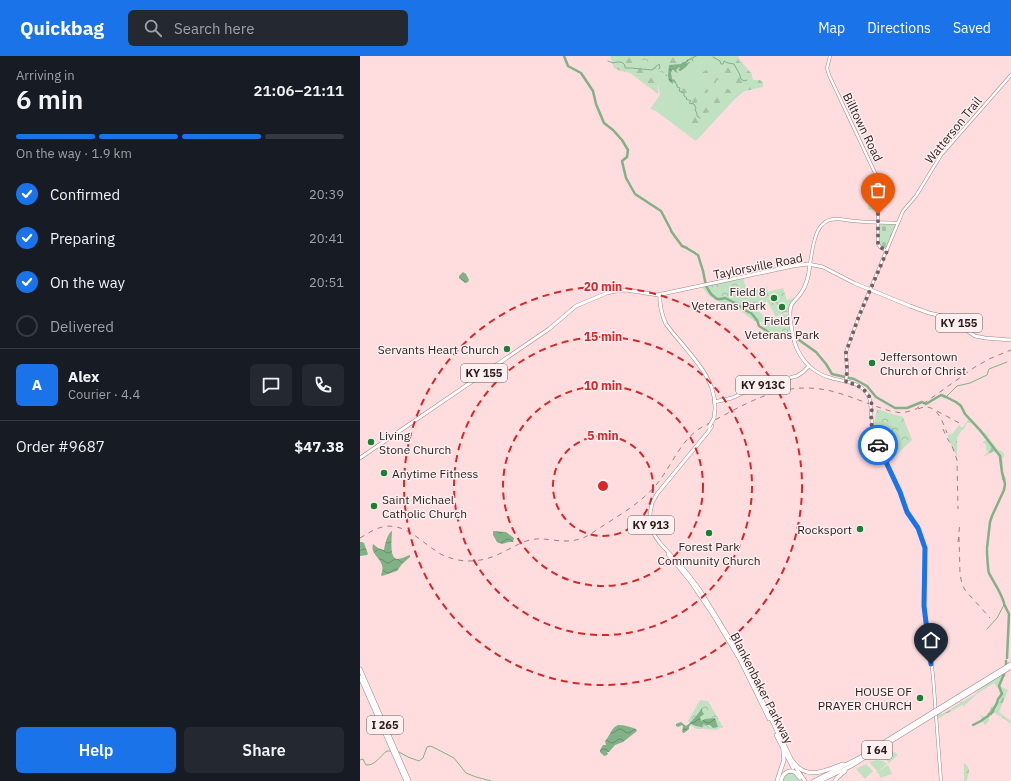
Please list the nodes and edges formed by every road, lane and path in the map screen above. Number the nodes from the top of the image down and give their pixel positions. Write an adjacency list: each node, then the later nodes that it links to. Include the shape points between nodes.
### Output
1 (830, 56): 3 (main road, Billtown Road, via 828,75 876,175)
2 (1011, 75): 4 (main road, Watterson Trail, via 939,158)
3 (878, 222): 4 (main road); 5 (main road, Billtown Road, via 878,244); 6 (main road, via 856,222 837,218 825,222 817,232)
4 (898, 223): 5 (main road, Watterson Trail)
5 (887, 251): 7 (main road, Watterson Trail)
6 (810, 264): 7 (main road, Taylorsville Road / KY 155, via 826,268); 8 (main road, Taylorsville Road / KY 155); 10 (main road, via 805,285 790,309 795,346)
7 (870, 290): 9 (main road, Taylorsville Road / KY 155, via 920,310 952,318 978,337); 11 (main road, Watterson Trail, via 846,352)
8 (660, 294): 12 (main road, Blankenbaker Parkway / KY 913, via 668,322 707,373); 14 (main road, Taylorsville Road / KY 155, via 631,290 616,291 577,306 550,328)
9 (1011, 340)
10 (809, 366): 11 (main road, via 824,375); 12 (main road, KY 913C, via 797,376 758,386 732,398)
11 (846, 378): 37 (main road, bridge, via 868,394 872,429 925,548 924,609 933,679)
12 (715, 402): 13 (main road, Blankenbaker Parkway / KY 913, bridge)
13 (711, 427): 22 (main road, Blankenbaker Parkway / KY 913, via 653,500 651,525 657,539 695,584 746,665); 23 (main road, Blankenbaker Parkway / KY 913, via 654,494 649,508 649,525 657,543 697,590 737,655)
14 (360, 458)
15 (1011, 664): 19 (highway, I 64)
16 (1011, 667): 19 (highway, I 64)
17 (360, 669): 30 (highway, I 265)
18 (360, 677): 29 (highway, I 265)
19 (938, 711): 20 (highway, I 64, bridge)
20 (933, 714): 21 (highway, I 64); 24 (highway, I 64)
21 (900, 733): 26 (highway); 34 (highway, I 64)
22 (779, 736): 25 (main road, Blankenbaker Parkway / KY 913); 26 (highway, via 795,765 806,772 818,774)
23 (783, 749): 25 (main road, Blankenbaker Parkway / KY 913); 27 (highway)
24 (872, 753): 35 (highway, I 64); 36 (highway, via 844,771)
25 (790, 760): 27 (highway, via 785,761); 28 (main road, Blankenbaker Parkway / KY 913)
26 (844, 764): 33 (highway)
27 (781, 770): 31 (highway)
28 (803, 780): 32 (highway, via 790,771 784,774)
29 (406, 781)
30 (409, 781)
31 (777, 781)
32 (781, 781)
33 (810, 781)
34 (814, 781)
35 (820, 781)
36 (835, 781)
37 (941, 781)

